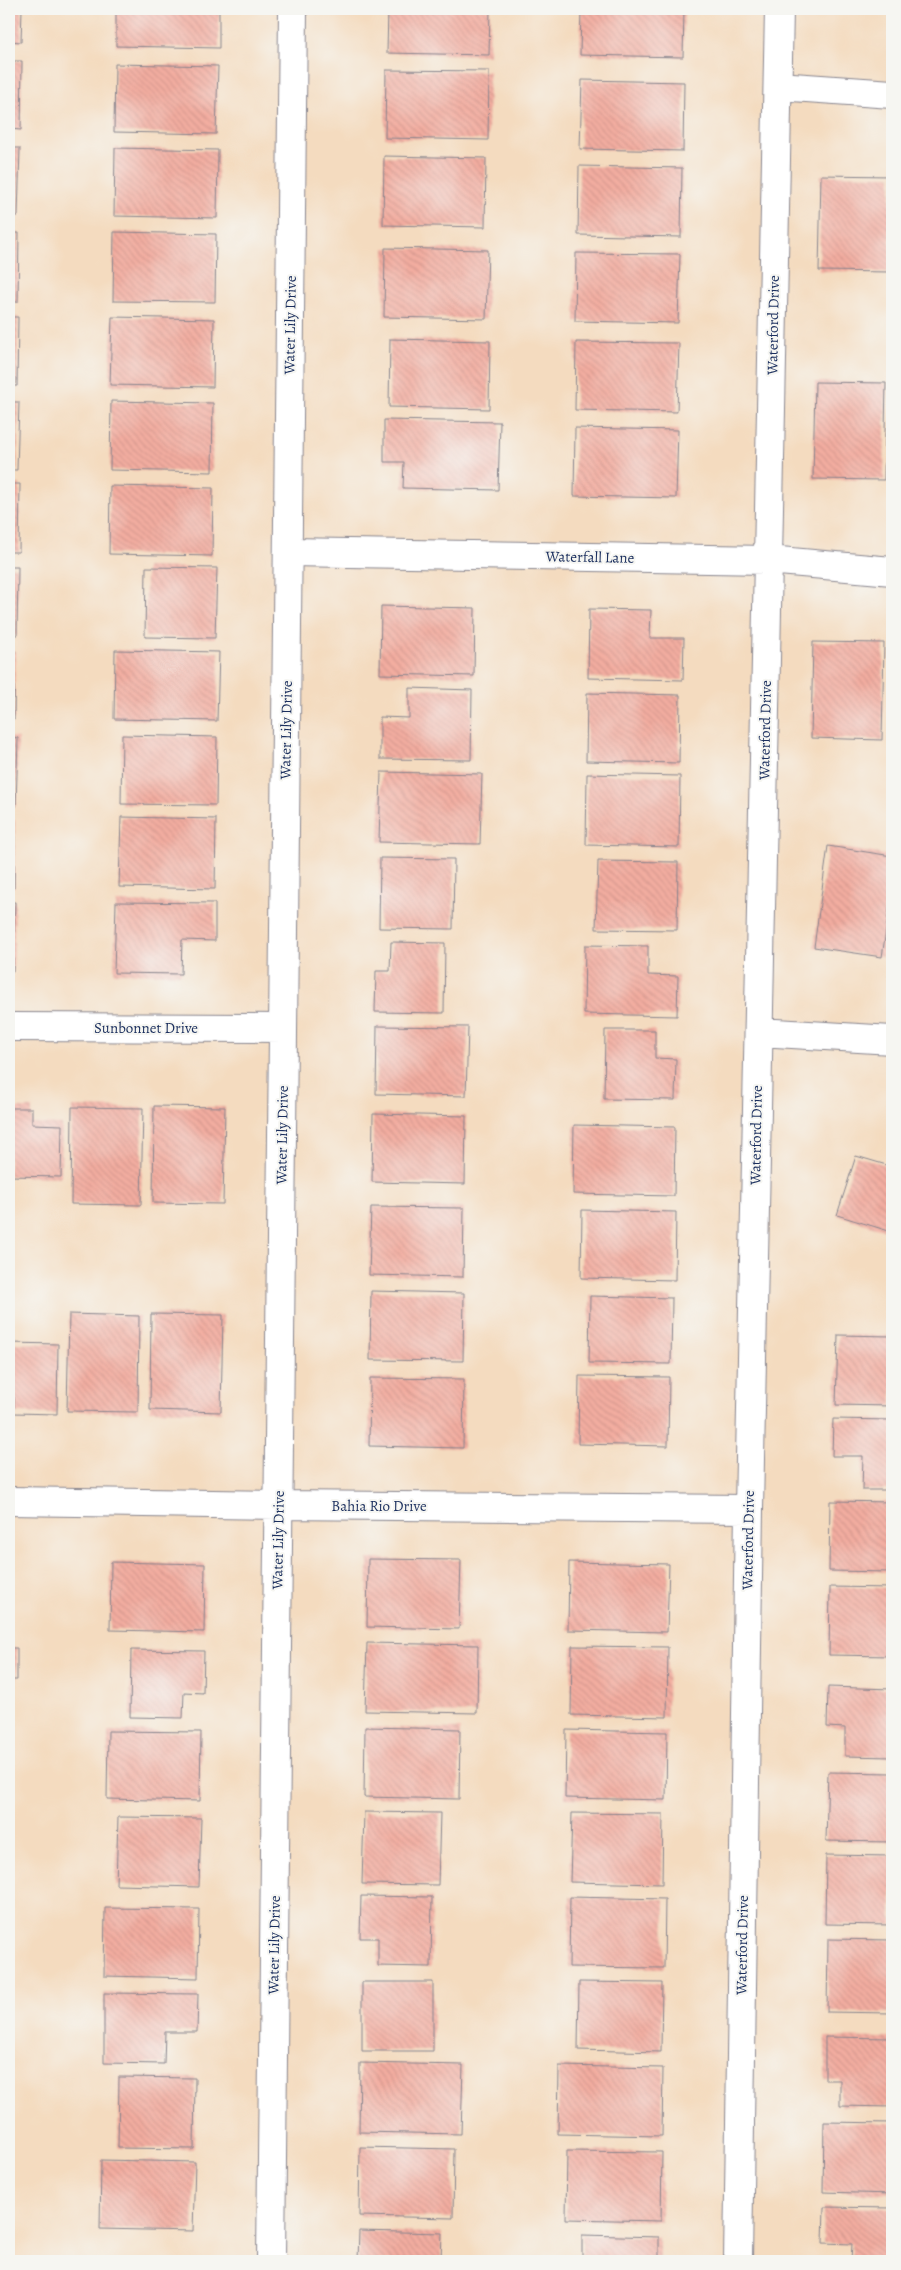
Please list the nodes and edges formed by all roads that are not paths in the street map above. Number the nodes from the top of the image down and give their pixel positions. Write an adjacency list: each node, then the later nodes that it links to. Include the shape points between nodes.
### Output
1 (293, 9): 5 (street, Water Lily Drive)
2 (779, 9): 3 (street, Waterford Drive)
3 (778, 86): 4 (street); 6 (street, Waterford Drive)
4 (892, 94)
5 (288, 552): 6 (street, Waterfall Lane); 9 (street, Water Lily Drive)
6 (768, 560): 7 (street, Waterfall Lane); 10 (street, Waterford Drive)
7 (892, 571)
8 (9, 1027): 9 (street, Sunbonnet Drive)
9 (283, 1028): 13 (street, Water Lily Drive)
10 (759, 1032): 11 (street); 14 (street, Waterford Drive)
11 (892, 1040)
12 (9, 1501): 13 (street, Bahia Rio Drive)
13 (278, 1506): 14 (street, Bahia Rio Drive); 15 (street, Water Lily Drive)
14 (748, 1509): 16 (street, Waterford Drive)
15 (271, 2261)
16 (738, 2261)

